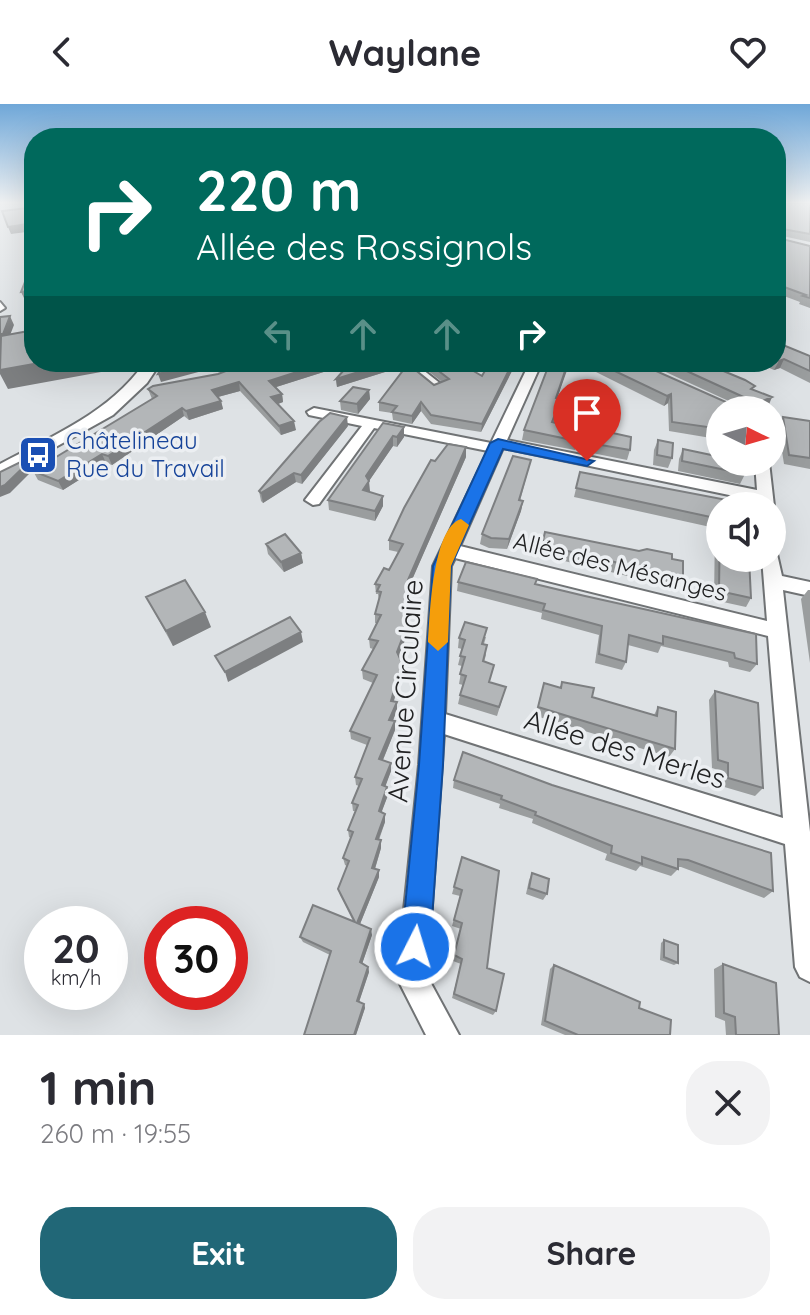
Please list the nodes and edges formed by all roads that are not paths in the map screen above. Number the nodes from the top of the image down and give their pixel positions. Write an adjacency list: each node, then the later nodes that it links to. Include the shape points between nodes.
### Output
1 (150, 372): 8 (main road, via 144,390)
2 (418, 372): 4 (street)
3 (531, 372): 7 (street, Avenue Circulaire)
4 (440, 388)
5 (314, 412): 6 (street)
6 (371, 423): 7 (street); 10 (street)
7 (496, 448): 9 (street); 11 (street, Avenue Circulaire)
8 (0, 472)
9 (710, 492)
10 (313, 500)
11 (449, 550): 15 (street, Allée des Mésanges); 16 (street, Avenue Circulaire, via 442,566)
12 (772, 572): 15 (street)
13 (778, 572): 14 (street)
14 (810, 589)
15 (778, 631): 17 (street)
16 (434, 721): 17 (street, Allée des Merles); 19 (street, Avenue Circulaire, via 412,978)
17 (798, 835): 18 (street)
18 (810, 967)
19 (443, 1035)

